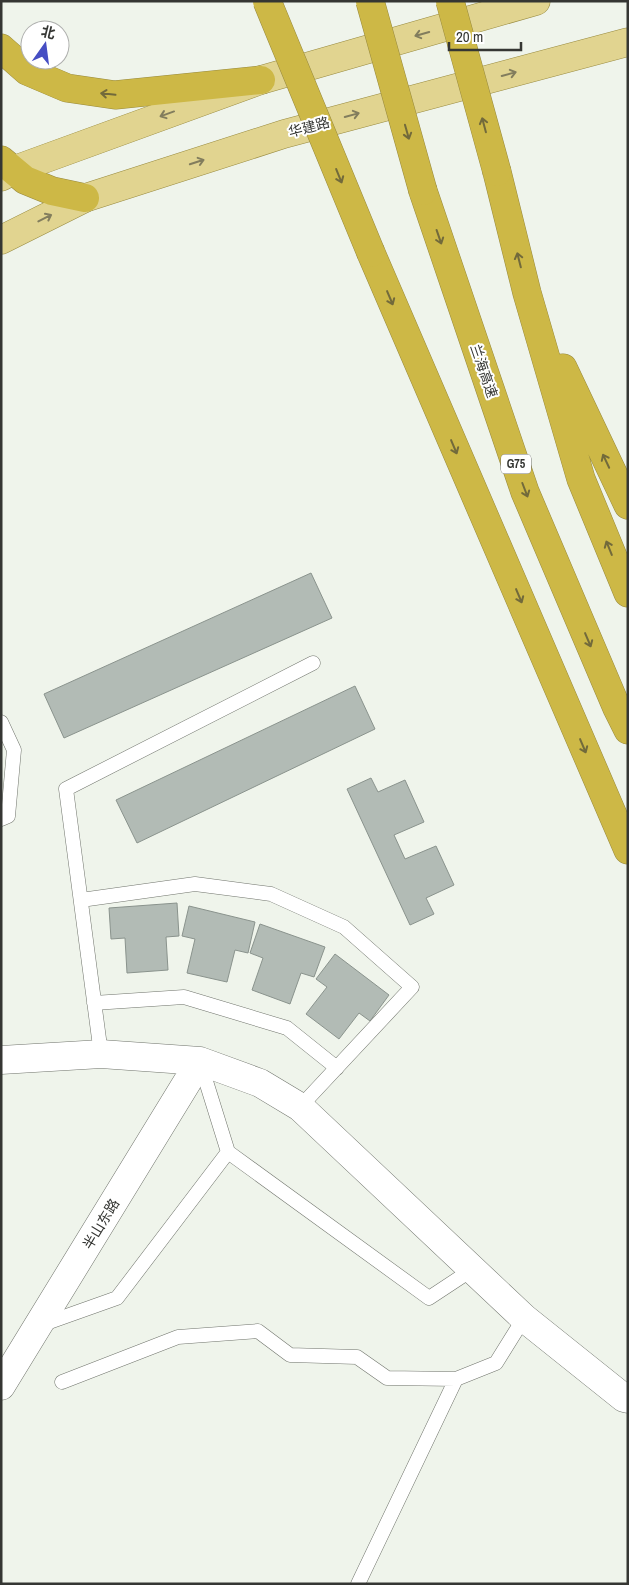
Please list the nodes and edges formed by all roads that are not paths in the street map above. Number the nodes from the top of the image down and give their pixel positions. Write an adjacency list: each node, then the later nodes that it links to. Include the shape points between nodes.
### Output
1 (267, 1): 18 (highway, one-way to 18, bridge, via 371,253)
2 (370, 1): 16 (highway, 兰海高速 / G75, one-way to 16, bridge, via 423,191 525,492)
3 (450, 1): 11 (highway, one-way to 3, bridge, via 498,172)
4 (536, 1): 7 (main road, one-way to 7)
5 (628, 42): 9 (main road, 华建路, one-way to 5, via 284,134)
6 (1, 48): 7 (highway, one-way to 6, via 115,95 67,88 27,71)
7 (261, 80): 8 (main road, one-way to 8)
8 (5, 169): 9 (highway, via 52,191)
9 (85, 198): 10 (main road, 华建路, one-way to 9)
10 (1, 240)
11 (527, 293): 12 (highway, one-way to 11); 13 (highway, one-way to 11, via 581,479)
12 (628, 505)
13 (628, 593)
14 (313, 663): 19 (lane, via 66,789)
15 (1, 722): 17 (lane, via 14,750 8,816)
16 (628, 730)
17 (1, 819)
18 (628, 850)
19 (81, 900): 20 (lane); 24 (lane, via 195,884 271,894 344,926 412,986)
20 (94, 1003): 21 (lane); 24 (lane, via 184,997 287,1028)
21 (101, 1054): 22 (street); 23 (street)
22 (1, 1060)
23 (200, 1061): 25 (street, via 260,1083); 26 (lane); 29 (street, 半山东路)
24 (337, 1068): 25 (lane)
25 (300, 1107): 27 (street)
26 (228, 1152): 27 (lane, via 429,1298); 29 (lane, via 117,1298)
27 (473, 1269): 28 (street)
28 (524, 1318): 30 (lane, via 496,1363); 33 (street)
29 (38, 1326): 32 (street, 半山东路)
30 (456, 1379): 31 (lane, via 387,1378 357,1357 290,1355 258,1331 178,1337); 34 (lane)
31 (62, 1382)
32 (1, 1386)
33 (628, 1399)
34 (358, 1584)

